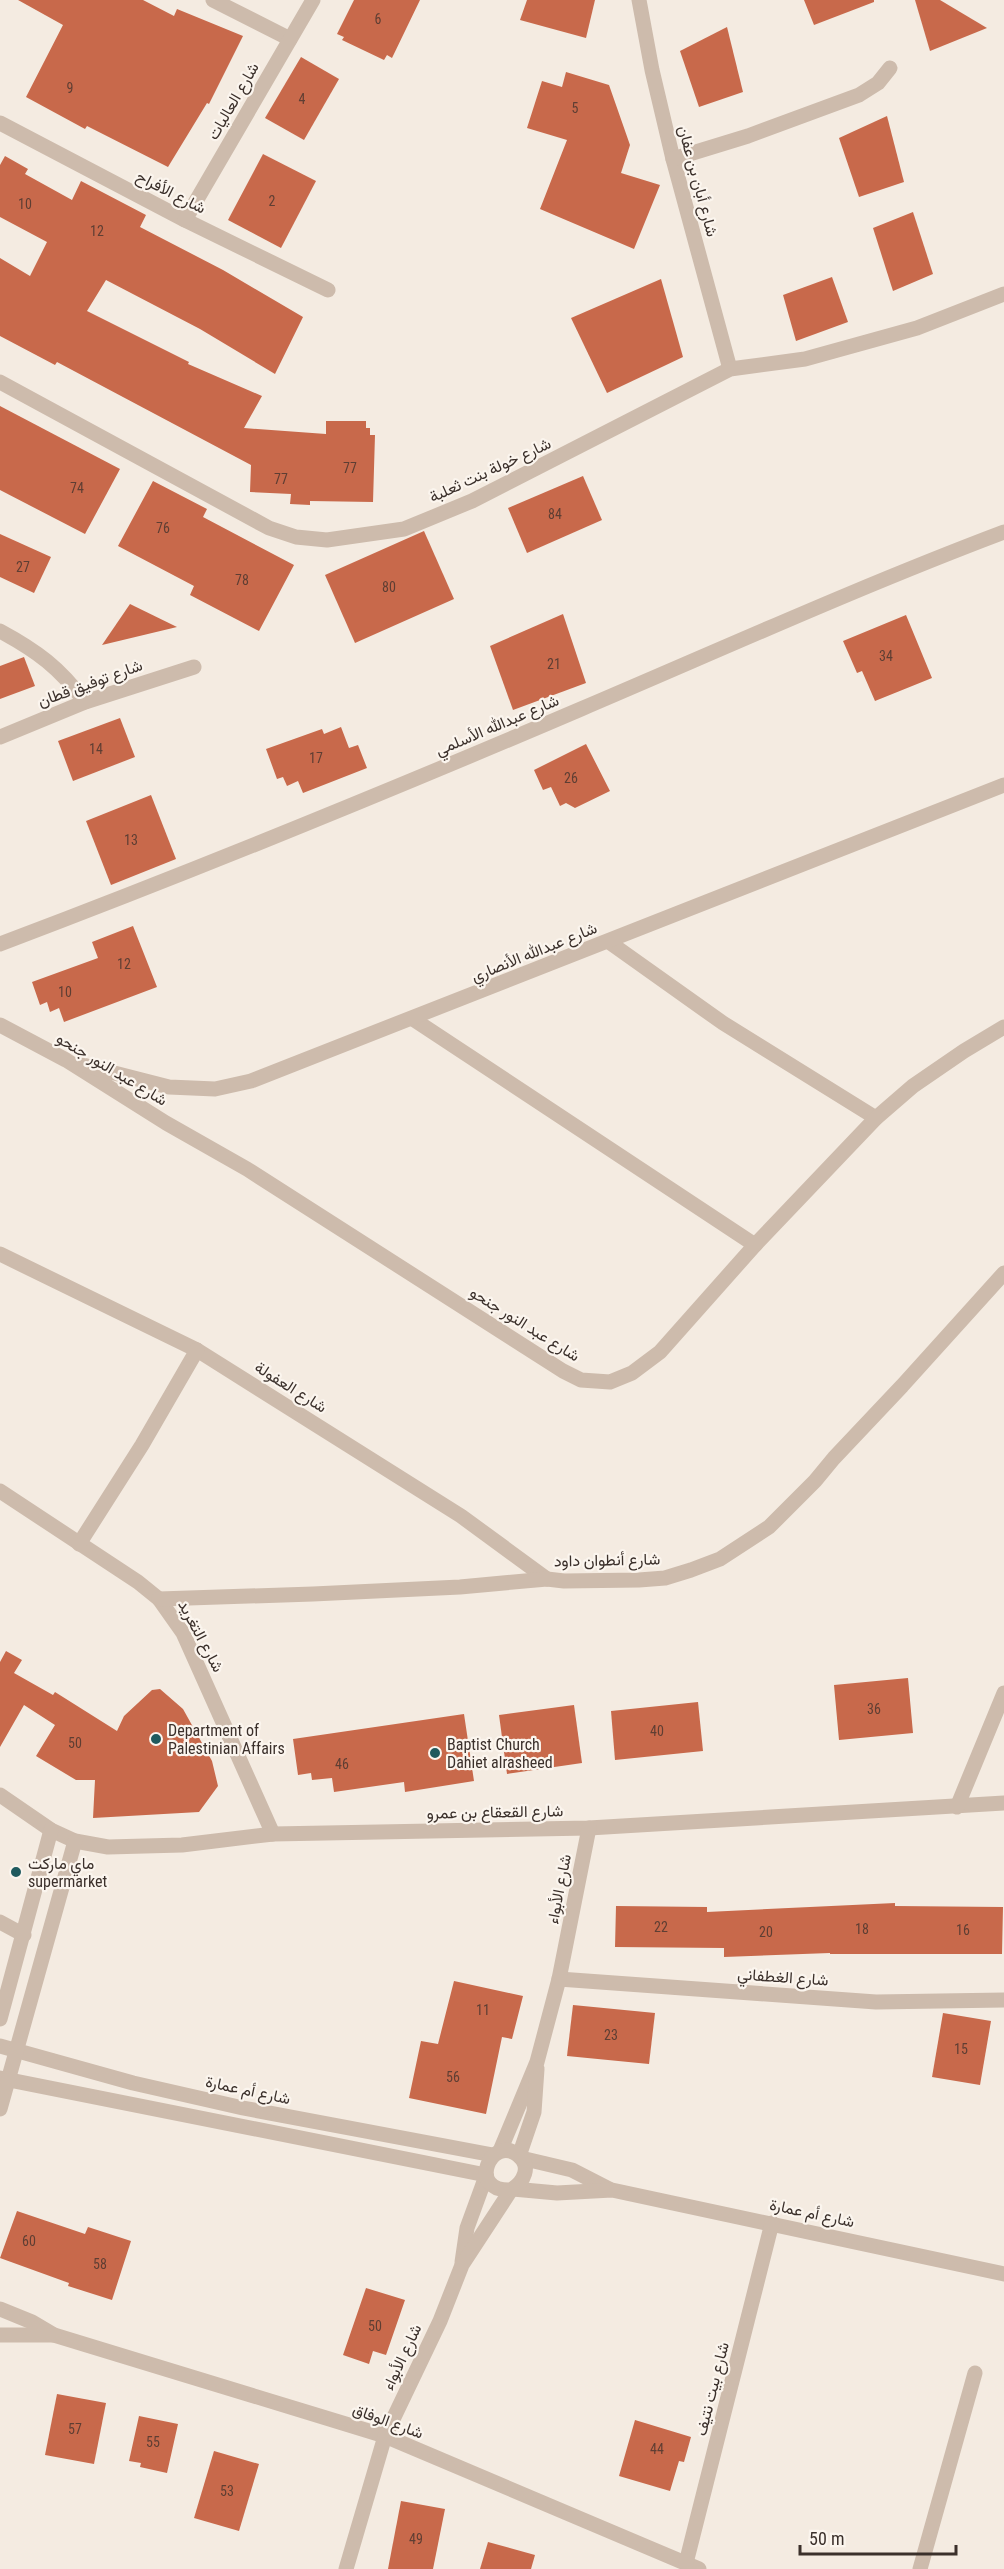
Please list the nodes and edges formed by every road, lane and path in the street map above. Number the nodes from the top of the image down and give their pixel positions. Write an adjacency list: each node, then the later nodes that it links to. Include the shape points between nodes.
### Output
1 (213, 0): 4 (street)
2 (313, 0): 4 (street, شارع العاليات)
3 (639, 0): 7 (street, شارع أبان بن عفان)
4 (290, 39): 8 (street, شارع العاليات)
5 (890, 68): 7 (street, via 878,83 859,95)
6 (0, 123): 8 (street, شارع الأفراح)
7 (673, 159): 11 (street, شارع أبان بن عفان)
8 (185, 220): 9 (street, شارع الأفراح)
9 (328, 290)
10 (1004, 294): 11 (street, شارع خولة بنت ثعلبة, via 917,328 805,359)
11 (730, 369): 12 (street, شارع خولة بنت ثعلبة, via 472,501 404,529 327,540 296,537 269,528)
12 (0, 382)
13 (1004, 532): 20 (street, شارع عبدالله الأسلمي, via 794,616 309,824)
14 (0, 632): 16 (street, via 46,658)
15 (194, 667): 16 (street, شارع توفيق قطان)
16 (85, 702): 17 (street, شارع توفيق قطان)
17 (0, 737)
18 (1004, 785): 19 (street, شارع عبدالله الأنصاري)
19 (609, 942): 21 (street, شارع عبدالله الأنصاري); 25 (street, via 723,1023)
20 (0, 944)
21 (413, 1019): 24 (street, شارع عبدالله الأنصاري, via 251,1081 215,1089 169,1087); 26 (street)
22 (0, 1025): 24 (street, شارع عبد النور جنحو)
23 (1004, 1027): 25 (street, شارع عبد النور جنحو, via 913,1086)
24 (66, 1060): 26 (street, شارع عبد النور جنحو, via 349,1231 581,1380 610,1382 632,1373 660,1352)
25 (876, 1118): 26 (street, شارع عبد النور جنحو)
26 (755, 1245)
27 (0, 1254): 29 (street, شارع العفولة)
28 (1004, 1273): 32 (street, شارع أنطوان داود, via 769,1527 720,1558 664,1578)
29 (196, 1350): 31 (street); 32 (street, شارع العفولة, via 461,1516)
30 (0, 1491): 31 (street, شارع التغريد)
31 (79, 1544): 33 (street, شارع التغريد)
32 (547, 1579): 33 (street, شارع أنطوان داود, via 358,1592)
33 (159, 1599): 40 (street, شارع التغريد, via 192,1651)
34 (1004, 1693): 37 (street)
35 (0, 1795): 39 (street, شارع القعقاع بن عمرو)
36 (1004, 1803): 37 (street, شارع القعقاع بن عمرو)
37 (957, 1808): 38 (street, شارع القعقاع بن عمرو)
38 (589, 1828): 40 (street, شارع القعقاع بن عمرو); 44 (street, شارع الأبواء)
39 (51, 1830): 41 (street, شارع القعقاع بن عمرو); 43 (street)
40 (273, 1834): 41 (street, شارع القعقاع بن عمرو, via 130,1847 93,1846)
41 (75, 1841): 48 (street)
42 (0, 1922): 43 (street)
43 (24, 1935): 46 (street)
44 (559, 1979): 45 (street, شارع الغطفاني, via 876,2002); 49 (street, شارع الأبواء)
45 (1004, 2000)
46 (0, 2019)
47 (0, 2046): 48 (street, شارع أم عمارة)
48 (17, 2050): 50 (street); 51 (street, شارع أم عمارة, via 133,2083)
49 (537, 2062): 54 (street, شارع الأبواء); 55 (street, شارع الأبواء, via 534,2112)
50 (4, 2079): 52 (street); 53 (street)
51 (243, 2108): 53 (street); 54 (street, شارع أم عمارة)
52 (0, 2109)
53 (240, 2127): 56 (street)
54 (496, 2153): 55 (street, via 510,2151); 56 (street, via 487,2164)
55 (520, 2157): 57 (street, via 525,2175); 58 (street, شارع أم عمارة, via 572,2170)
56 (486, 2175): 57 (street, via 492,2185); 60 (street, شارع الأبواء, via 467,2228)
57 (512, 2190): 58 (street, شارع أم عمارة); 60 (street, شارع الأبواء)
58 (612, 2190): 59 (street, شارع أم عمارة)
59 (772, 2223): 61 (street, شارع أم عمارة); 67 (street, شارع بيت نتيف)
60 (462, 2265): 66 (street, شارع الأبواء)
61 (1004, 2274)
62 (0, 2309): 63 (street, شارع الوفاق)
63 (54, 2335): 64 (street, شارع الوفاق); 66 (street, شارع الوفاق)
64 (0, 2336)
65 (975, 2373): 69 (street)
66 (385, 2436): 67 (street, شارع الوفاق); 68 (street, شارع الأبواء)
67 (693, 2566)
68 (346, 2569)
69 (920, 2569)

